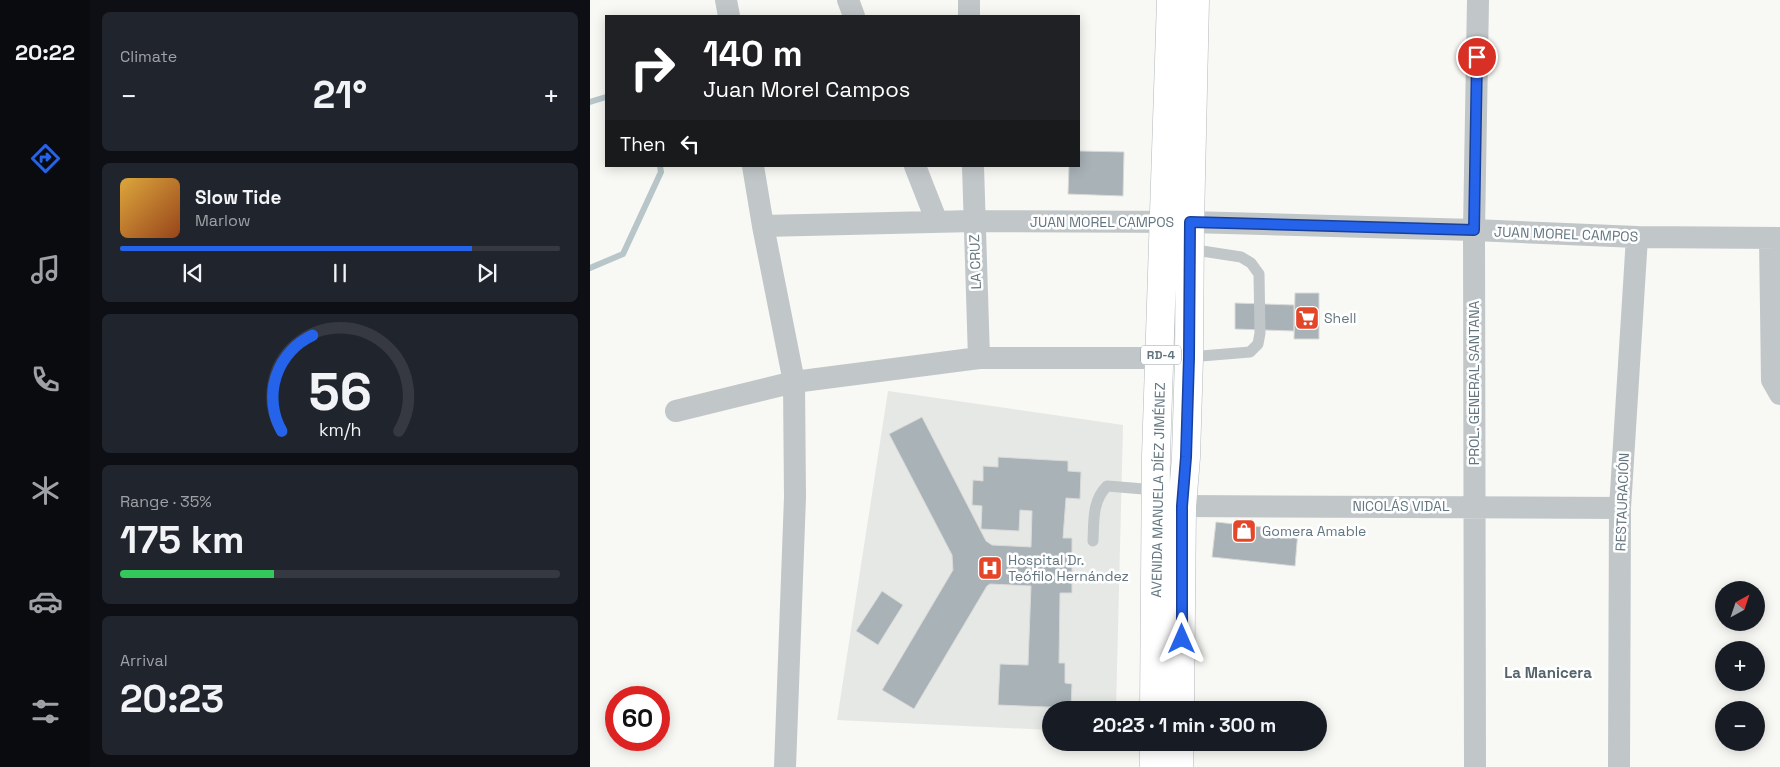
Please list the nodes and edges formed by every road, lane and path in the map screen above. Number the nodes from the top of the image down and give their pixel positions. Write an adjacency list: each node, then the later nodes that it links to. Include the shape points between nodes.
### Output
1 (726, 0): 7 (street)
2 (848, 0): 8 (street)
3 (968, 0): 9 (street)
4 (1171, 0): 15 (main road, AVENIDA MANUELA DÍEZ JIMÉNEZ / RD-4)
5 (1195, 0): 16 (main road, AVENIDA MANUELA DÍEZ JIMÉNEZ / RD-4)
6 (1478, 0): 18 (street, PROL. GENERAL SANTANA)
7 (729, 15)
8 (854, 15)
9 (969, 15)
10 (753, 167): 17 (street)
11 (915, 167): 14 (street)
12 (973, 167): 13 (street, LA CRUZ)
13 (974, 221): 14 (street, JUAN MOREL CAMPOS); 15 (street, JUAN MOREL CAMPOS); 23 (street, LA CRUZ)
14 (937, 222): 17 (street, JUAN MOREL CAMPOS)
15 (1163, 222): 16 (street, JUAN MOREL CAMPOS); 24 (main road, AVENIDA MANUELA DÍEZ JIMÉNEZ / RD-4)
16 (1190, 222): 18 (street, JUAN MOREL CAMPOS); 21 (main road, AVENIDA MANUELA DÍEZ JIMÉNEZ / RD-4)
17 (763, 226): 25 (street)
18 (1474, 230): 19 (street, JUAN MOREL CAMPOS); 30 (street, PROL. GENERAL SANTANA)
19 (1637, 237): 20 (street, JUAN MOREL CAMPOS); 31 (street, RESTAURACIÓN)
20 (1775, 238): 26 (street, JUAN MOREL CAMPOS, via 1772,380)
21 (1189, 249): 22 (main road, AVENIDA MANUELA DÍEZ JIMÉNEZ / RD-4); 22 (lane, via 1241,257 1251,263 1259,274 1260,333 1258,344 1250,352)
22 (1189, 357): 29 (main road, AVENIDA MANUELA DÍEZ JIMÉNEZ / RD-4)
23 (979, 358): 24 (street); 25 (street)
24 (1161, 358): 28 (main road, AVENIDA MANUELA DÍEZ JIMÉNEZ / RD-4)
25 (794, 382): 27 (street); 39 (street, via 795,497)
26 (1780, 394)
27 (676, 411)
28 (1156, 490): 32 (lane, via 1107,486 1097,500); 33 (main road, AVENIDA MANUELA DÍEZ JIMÉNEZ / RD-4)
29 (1182, 506): 30 (street, NICOLÁS VIDAL); 34 (main road, AVENIDA MANUELA DÍEZ JIMÉNEZ / RD-4)
30 (1474, 507): 31 (street, NICOLÁS VIDAL); 42 (street, PROL. GENERAL SANTANA)
31 (1620, 508): 43 (street, RESTAURACIÓN)
32 (1093, 541)
33 (1155, 639): 34 (main road); 35 (main road, AVENIDA MANUELA DÍEZ JIMÉNEZ / RD-4)
34 (1182, 639): 36 (main road, AVENIDA MANUELA DÍEZ JIMÉNEZ / RD-4)
35 (1154, 701)
36 (1180, 701)
37 (1154, 751): 40 (main road)
38 (1179, 751): 41 (main road)
39 (785, 767)
40 (1154, 767)
41 (1179, 767)
42 (1475, 767)
43 (1619, 767)

